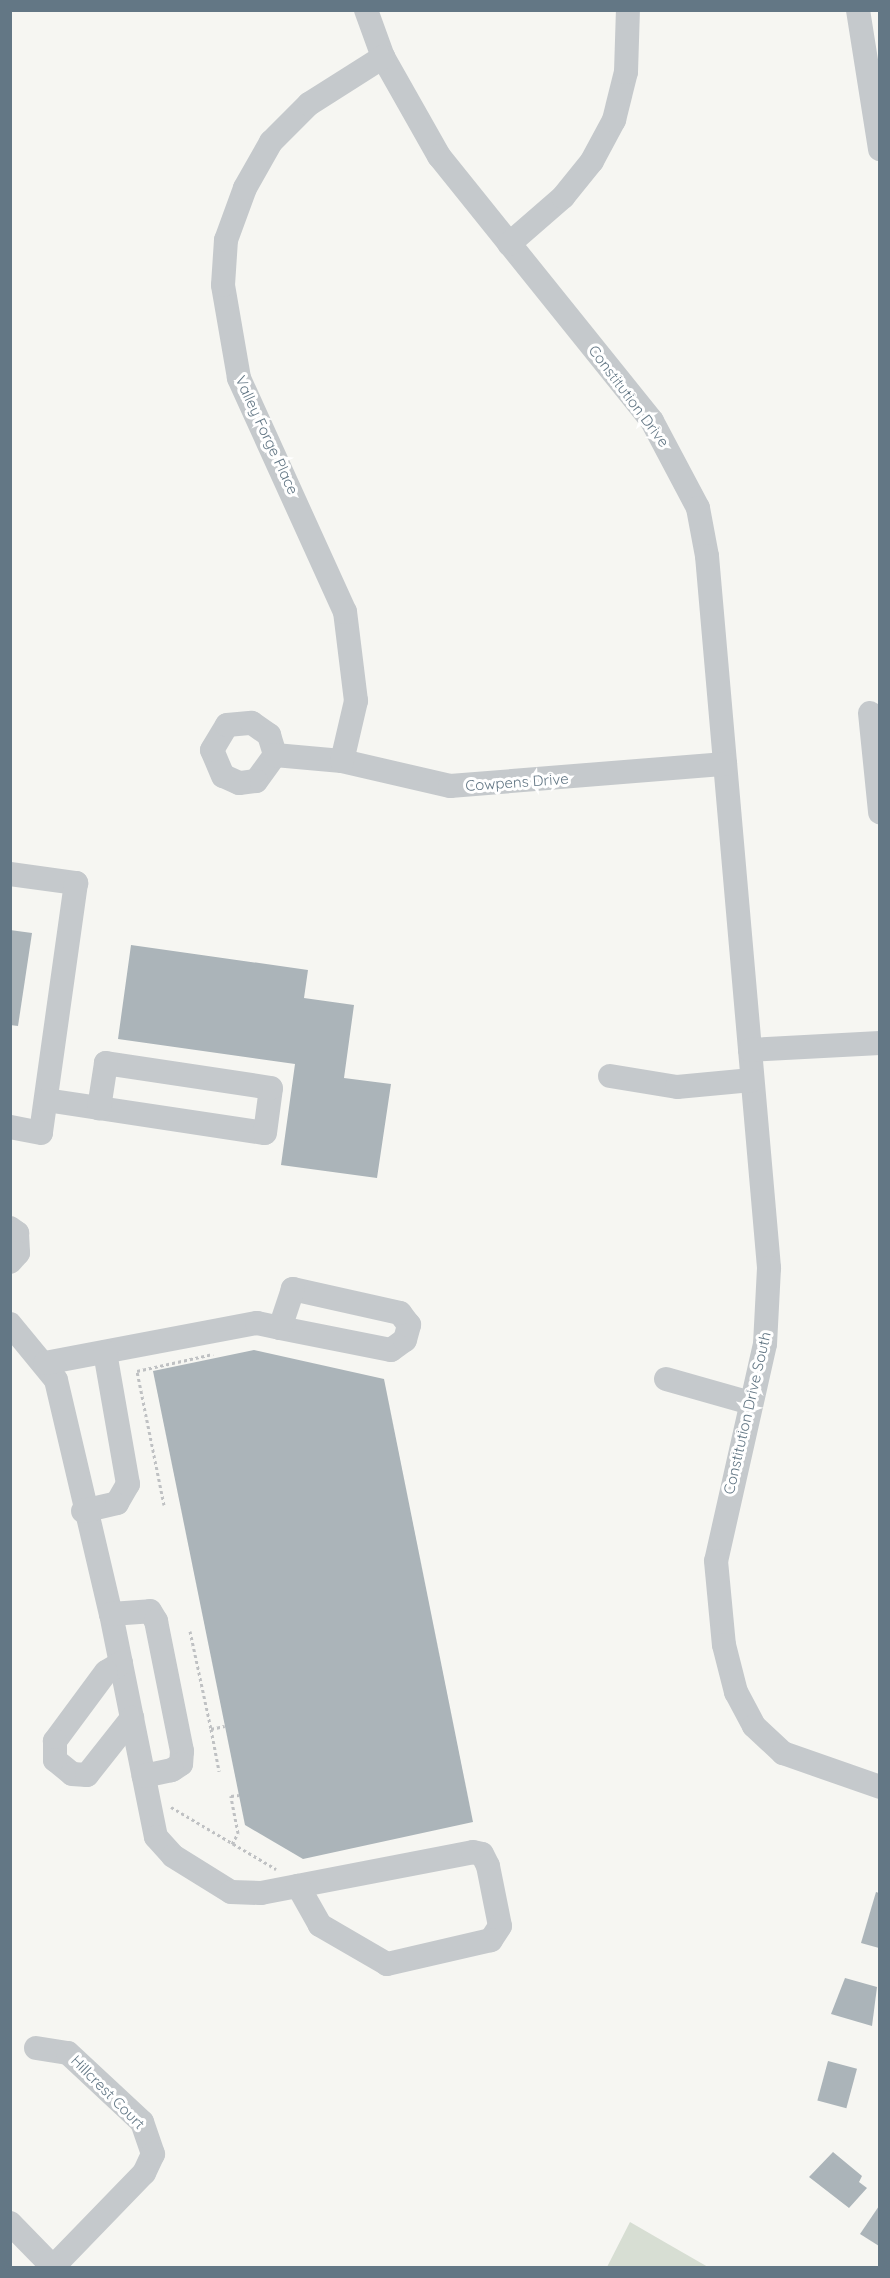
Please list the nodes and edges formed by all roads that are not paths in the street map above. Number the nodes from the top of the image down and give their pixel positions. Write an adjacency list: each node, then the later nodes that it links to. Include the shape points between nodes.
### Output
1 (366, 10): 4 (street, Constitution Drive)
2 (627, 10): 7 (street, via 626,72 614,120 592,161 563,197)
3 (858, 10): 5 (street)
4 (383, 57): 7 (street, Constitution Drive, via 439,156); 10 (street, Valley Forge Place, via 309,104 271,141 244,188 226,240 223,285 239,378 345,612 354,651 356,701)
5 (876, 105): 6 (street)
6 (879, 149)
7 (509, 244): 11 (street, Constitution Drive, via 652,422 698,508)
8 (870, 713): 12 (street)
9 (274, 755): 10 (street, Cowpens Drive)
10 (342, 761): 11 (street, Cowpens Drive, via 450,786)
11 (725, 764): 13 (street, Constitution Drive)
12 (879, 812)
13 (733, 843): 16 (street, Constitution Drive South)
14 (10, 874): 19 (street, via 76,883)
15 (879, 1043): 16 (street)
16 (750, 1050): 18 (street, Constitution Drive South)
17 (610, 1076): 18 (street, via 677,1087)
18 (752, 1080): 29 (street, Constitution Drive South, via 769,1310)
19 (46, 1100): 20 (street); 21 (street, via 41,1133)
20 (99, 1108): 20 (street, via 265,1133 271,1088 106,1063)
21 (10, 1127)
22 (10, 1228): 23 (street, via 17,1233 18,1253)
23 (10, 1262)
24 (10, 1324): 27 (street)
25 (280, 1328): 25 (street, via 391,1350 405,1340 409,1326 400,1313 292,1289); 26 (street, via 257,1323)
26 (105, 1352): 27 (street); 30 (street, via 128,1484 117,1503)
27 (45, 1364): 30 (street, via 56,1380)
28 (666, 1379): 29 (street)
29 (751, 1403): 35 (street, Constitution Drive South, via 716,1561 724,1645 736,1692 754,1726 783,1753)
30 (83, 1511): 31 (street)
31 (111, 1614): 32 (street); 34 (street, via 150,1611 156,1621 182,1751 181,1764)
32 (121, 1662): 33 (street); 33 (street, via 106,1672 55,1741 55,1760 72,1774 87,1775)
33 (132, 1719): 34 (street)
34 (154, 1774): 36 (street, via 156,1837 173,1856 231,1892)
35 (879, 1787)
36 (291, 1877): 36 (street, via 473,1852 482,1854 500,1926 491,1941 387,1964 320,1925)
37 (36, 2048): 39 (street, Hillcrest Court, via 68,2053 142,2122 153,2154 144,2173)
38 (10, 2223): 39 (street)
39 (53, 2267)

